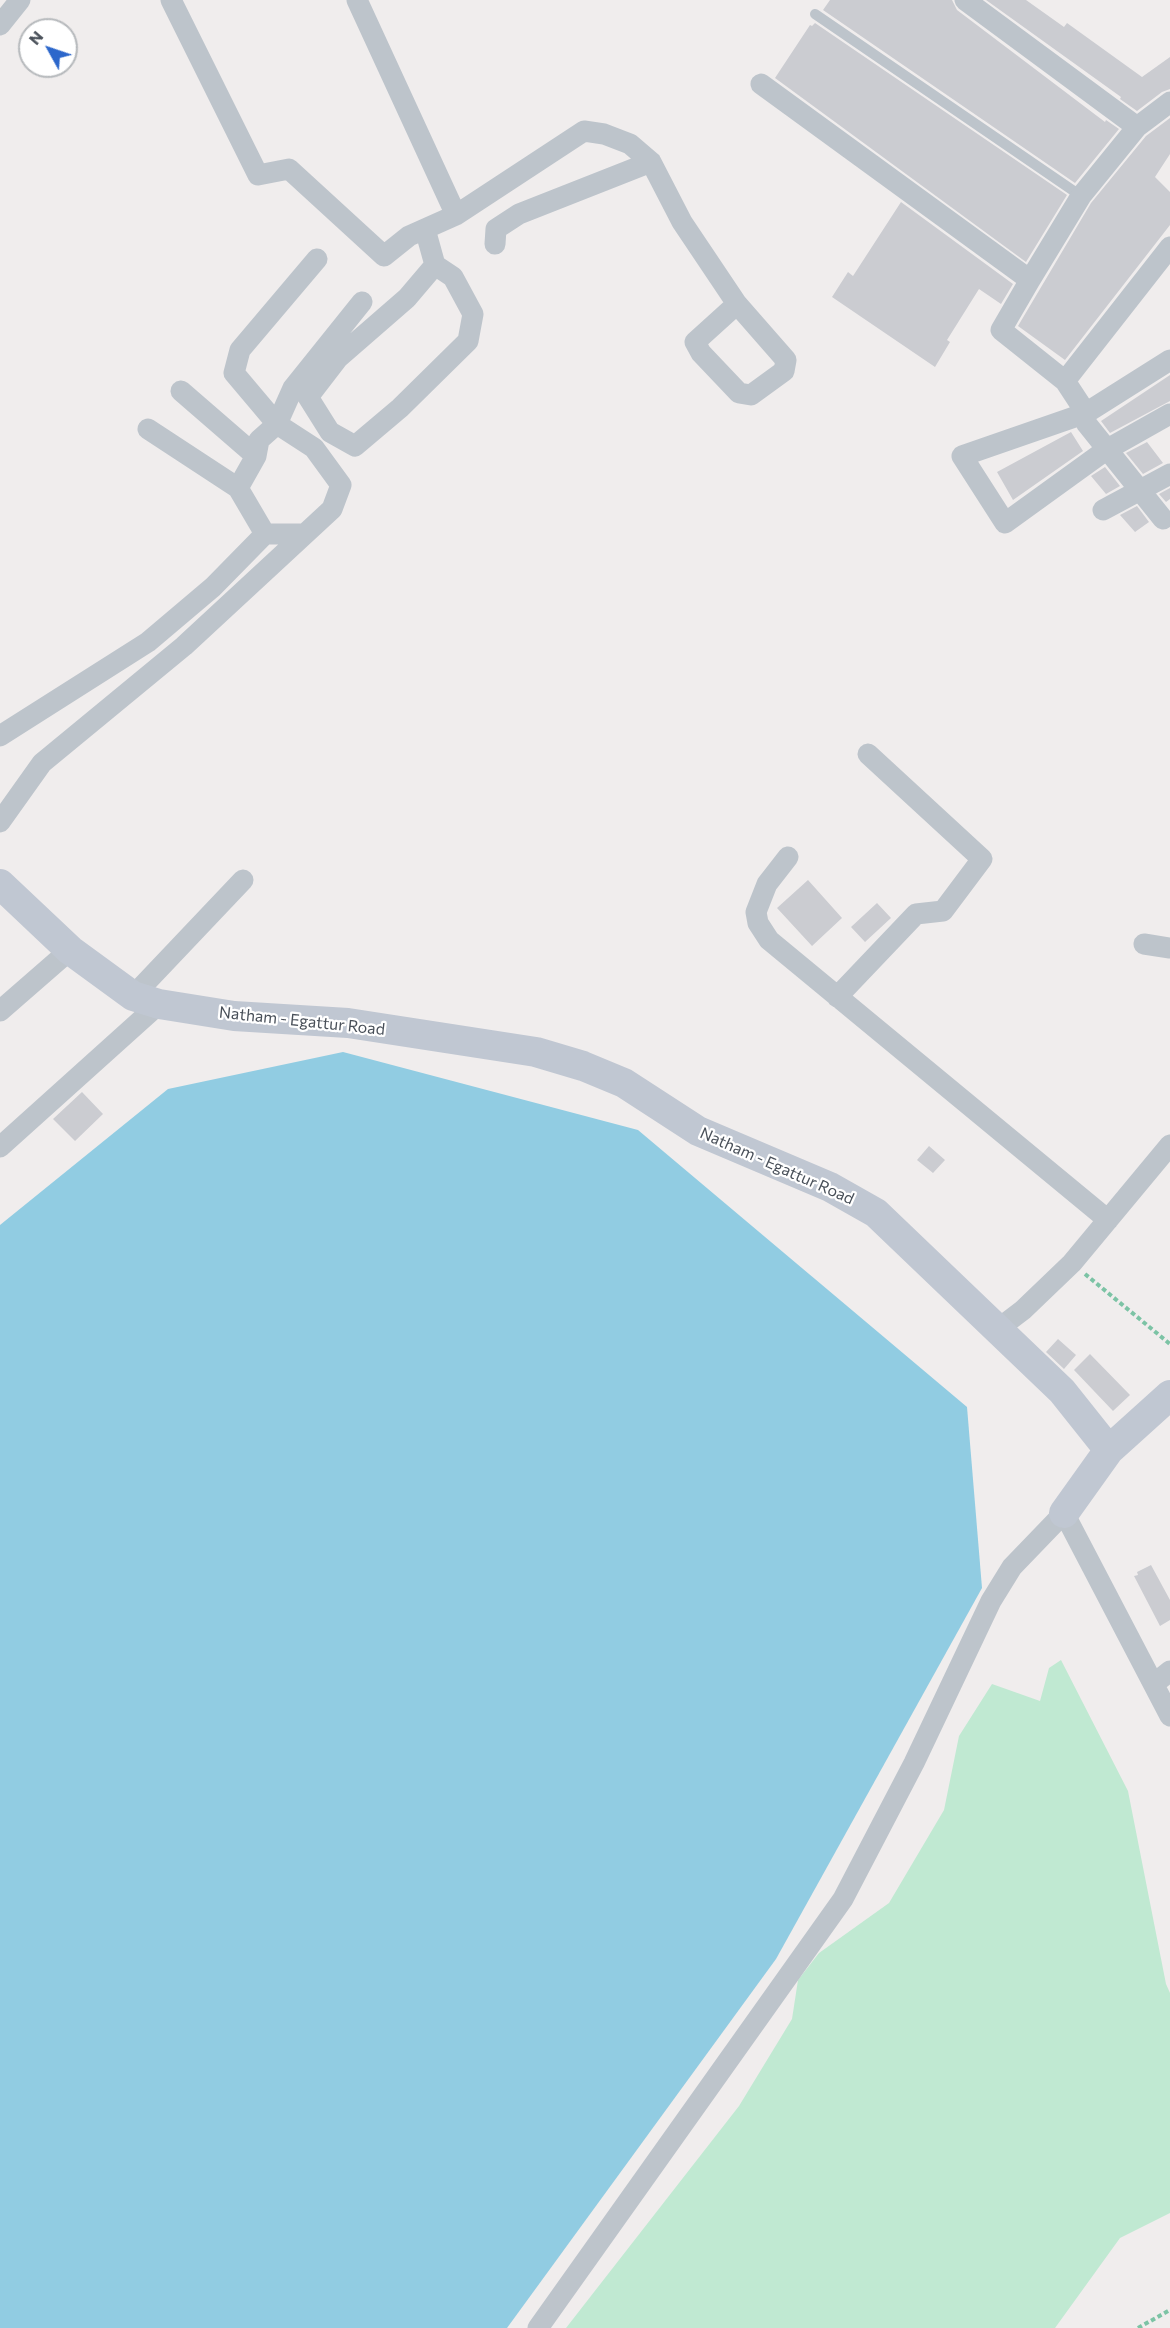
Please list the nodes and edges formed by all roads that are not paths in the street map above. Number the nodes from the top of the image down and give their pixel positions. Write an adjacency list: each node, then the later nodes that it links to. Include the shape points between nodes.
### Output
1 (20, 0): 6 (street)
2 (171, 0): 13 (street, via 258,175 289,169 384,256)
3 (357, 0): 12 (street)
4 (965, 0): 9 (street)
5 (815, 14): 11 (lane)
6 (0, 25)
7 (761, 84): 18 (street)
8 (1170, 102): 9 (street)
9 (1137, 127): 11 (street)
10 (651, 162): 12 (street, via 630,144 604,134 584,132); 14 (street, via 519,214 496,229); 20 (street, via 682,222)
11 (1081, 196): 18 (street)
12 (456, 215): 13 (street)
13 (425, 229): 17 (street)
14 (495, 244)
15 (1170, 247): 22 (street)
16 (317, 259): 26 (street, via 240,350 234,373)
17 (435, 265): 17 (street, via 407,298 338,358 309,398 330,432 355,446 468,341 473,314 453,277)
18 (1030, 280): 22 (street, via 1001,330)
19 (362, 302): 26 (street, via 293,388)
20 (737, 304)
21 (1170, 360): 24 (street)
22 (1065, 381): 24 (street)
23 (181, 391): 29 (street)
24 (1086, 413): 28 (street, via 1086,423); 28 (street, via 962,456 1005,523)
25 (1170, 414): 28 (street)
26 (277, 424): 29 (street, via 259,440); 36 (street, via 314,448 341,485 332,509)
27 (148, 429): 31 (street)
28 (1106, 450): 32 (street)
29 (256, 456): 31 (street)
30 (1170, 474): 32 (street)
31 (238, 488): 35 (street)
32 (1141, 491): 33 (street); 34 (street)
33 (1103, 510)
34 (1163, 519)
35 (266, 534): 36 (street); 37 (street, via 213,587 148,642)
36 (304, 534): 39 (street, via 184,646 42,763)
37 (0, 736)
38 (868, 754): 46 (street, via 982,859 943,911 916,914)
39 (0, 822)
40 (788, 857): 46 (street, via 767,884 756,912 758,923 770,940)
41 (243, 880): 47 (street)
42 (0, 884): 45 (street, Natham - Egattur Road)
43 (1144, 944): 44 (street)
44 (1170, 948)
45 (70, 950): 47 (street, Natham - Egattur Road); 48 (street)
46 (837, 997): 51 (street)
47 (146, 1000): 50 (street); 52 (street, Natham - Egattur Road, via 234,1016 348,1023 537,1052 584,1066 624,1083 698,1131 830,1187 876,1213)
48 (0, 1011)
49 (1170, 1144): 51 (street)
50 (0, 1147)
51 (1108, 1220): 52 (street, via 1072,1263)
52 (998, 1329): 54 (street, Natham - Egattur Road, via 1062,1391)
53 (1170, 1395): 54 (street)
54 (1109, 1450): 55 (street)
55 (1064, 1513): 56 (street); 58 (street, via 1012,1567 991,1601 914,1763 843,1899)
56 (1162, 1677): 57 (street)
57 (1170, 1716)
58 (538, 2328)

